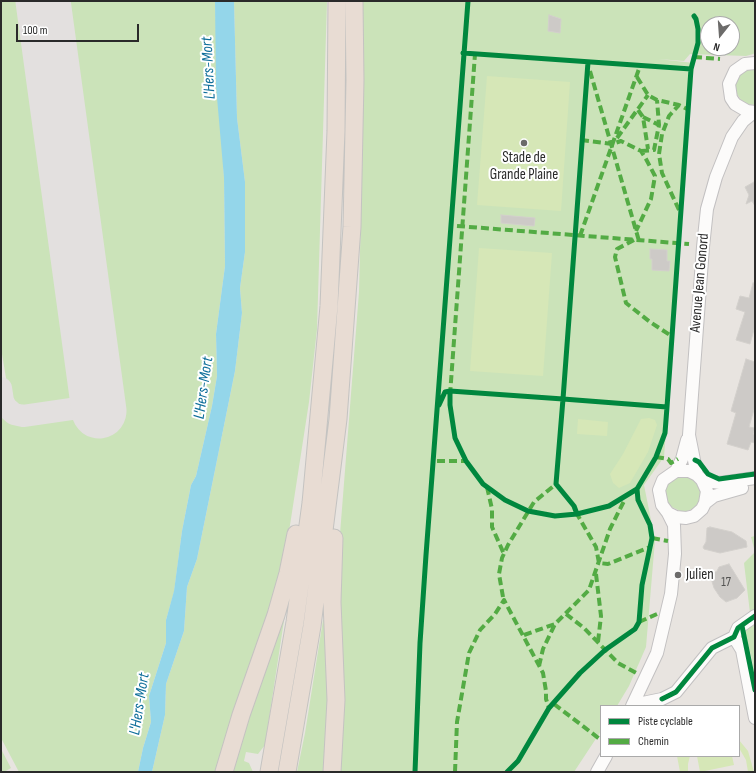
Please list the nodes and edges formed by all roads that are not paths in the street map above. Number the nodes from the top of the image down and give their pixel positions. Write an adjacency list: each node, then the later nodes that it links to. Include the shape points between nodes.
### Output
1 (337, 1): 10 (highway, via 333,247)
2 (354, 1): 7 (highway, via 352,227)
3 (754, 62): 4 (street, via 741,66 730,78 729,92)
4 (735, 104): 5 (street); 6 (street, Avenue Jean Gonord)
5 (755, 112): 6 (street, Avenue Jean Gonord, via 743,121)
6 (732, 137): 8 (street, Avenue Jean Gonord, via 707,209)
7 (338, 419): 27 (highway, via 312,626); 28 (highway, via 337,504 332,579 336,700)
8 (689, 435): 9 (street, Avenue Jean Gonord); 11 (street, Avenue Jean Gonord)
9 (676, 472): 11 (street, via 689,471); 15 (street, Avenue Jean Gonord, via 663,480 659,490 662,505)
10 (313, 476): 25 (highway, via 303,486 294,545 283,592); 26 (highway, via 295,622)
11 (699, 477): 12 (street, via 720,483); 14 (street, Avenue Jean Gonord, via 707,491)
12 (755, 478)
13 (755, 486): 14 (street, via 732,489 714,496)
14 (705, 503): 16 (street, Avenue Jean Gonord, via 699,512)
15 (668, 513): 16 (street, via 676,517); 17 (street, Avenue Jean Gonord, via 674,525)
16 (690, 517): 17 (street, Avenue Jean Gonord, via 683,527)
17 (675, 554): 20 (street, Avenue Jean Gonord, via 671,594 663,631)
18 (755, 616): 19 (street, via 738,628)
19 (734, 636): 21 (street, via 712,648 676,692); 23 (street, via 742,650)
20 (646, 678): 21 (street, via 650,689); 22 (street, Avenue Jean Gonord)
21 (662, 699): 22 (street)
22 (632, 705)
23 (755, 718)
24 (605, 757): 29 (street)
25 (224, 772)
26 (269, 772)
27 (287, 772)
28 (332, 772)
29 (597, 772)

